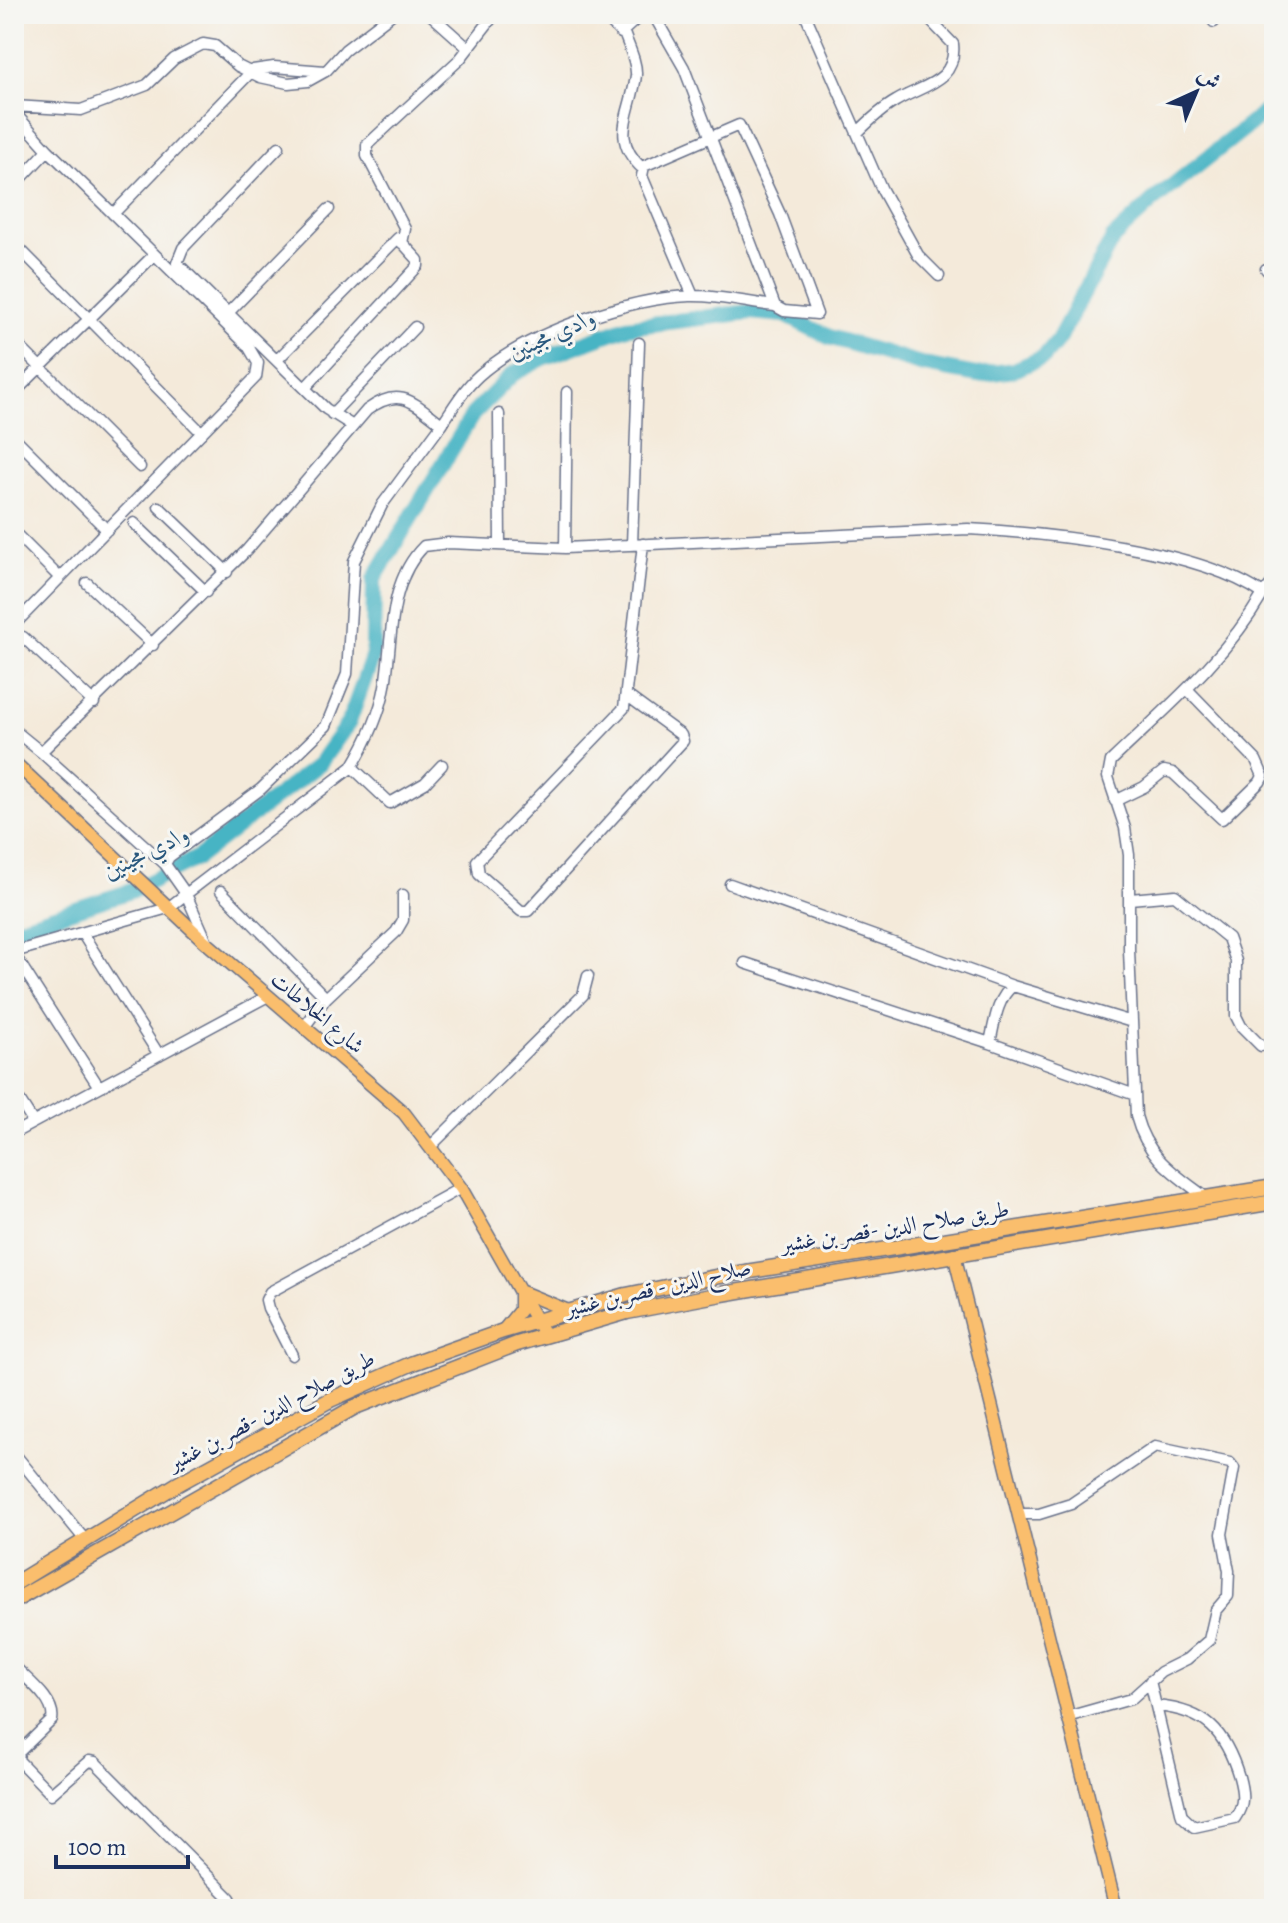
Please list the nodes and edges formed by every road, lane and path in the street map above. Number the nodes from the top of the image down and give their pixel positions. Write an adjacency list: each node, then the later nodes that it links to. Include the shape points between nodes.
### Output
1 (21, 14): 10 (street)
2 (392, 14): 13 (street, via 326,71 299,83)
3 (430, 14): 12 (street)
4 (495, 14): 12 (street)
5 (602, 14): 11 (street)
6 (642, 14): 11 (street)
7 (653, 14): 16 (street, via 684,68)
8 (805, 14): 15 (street)
9 (924, 14): 15 (street, via 953,44 948,71 939,82 890,104)
10 (14, 18)
11 (624, 33): 19 (street, via 636,70 623,139)
12 (468, 48): 24 (street, via 365,150 405,229)
13 (249, 73): 14 (street, via 215,46 203,44 174,59 147,85 81,110); 22 (street)
14 (14, 109): 18 (street)
15 (857, 133): 26 (street, via 918,255)
16 (710, 137): 19 (street, via 648,161); 28 (street); 28 (street, via 735,126 744,129 817,314)
17 (279, 147): 29 (street, via 177,256 180,266)
18 (48, 150): 20 (street); 22 (street)
19 (643, 169): 27 (street)
20 (14, 186)
21 (329, 209): 29 (street)
22 (113, 214): 25 (street)
23 (14, 243): 30 (street)
24 (402, 243): 34 (street, via 394,239); 36 (street, via 418,266)
25 (154, 255): 30 (street); 43 (street, via 248,346 258,363 256,377)
26 (939, 276)
27 (693, 296): 28 (street); 41 (street, via 628,306 521,347 484,370)
28 (775, 306)
29 (229, 312): 34 (street)
30 (90, 319): 35 (street); 43 (street)
31 (415, 327): 39 (street)
32 (14, 341): 35 (street)
33 (639, 343): 50 (street)
34 (277, 360): 36 (street)
35 (40, 367): 38 (street); 45 (street)
36 (305, 388): 39 (street)
37 (567, 392): 52 (street)
38 (14, 393)
39 (332, 414): 42 (street)
40 (499, 414): 51 (street)
41 (442, 424): 42 (street, via 411,401 392,396 377,402); 71 (street, via 382,505 354,561 347,674 326,726 261,789 176,849)
42 (353, 426): 53 (street)
43 (202, 433): 48 (street)
44 (14, 437): 48 (street)
45 (140, 467)
46 (159, 507): 53 (street)
47 (134, 523): 57 (street)
48 (107, 530): 54 (street)
49 (14, 532): 54 (street)
50 (638, 544): 52 (street); 58 (street, via 1007,531 1185,561 1244,580); 63 (street)
51 (500, 545): 52 (street); 69 (street, via 430,544 419,550 392,607 384,690)
52 (565, 548)
53 (227, 572): 57 (street)
54 (60, 578): 59 (street)
55 (1274, 581): 58 (street)
56 (87, 583): 61 (street)
57 (206, 592): 61 (street)
58 (1263, 594): 62 (street, via 1237,635)
59 (14, 625)
60 (23, 637): 64 (street)
61 (153, 645): 64 (street)
62 (1188, 690): 70 (street, via 1111,761 1108,777); 70 (street, via 1256,760 1263,776 1260,782 1222,819 1173,773 1164,771)
63 (629, 697): 63 (street, via 622,711 477,861 479,874 521,911 528,911 683,741)
64 (94, 703): 66 (street)
65 (14, 730): 66 (street)
66 (41, 752): 71 (street)
67 (14, 762): 77 (main road, شارع الخلاطات)
68 (442, 765): 69 (street, via 425,783 390,803)
69 (352, 767): 74 (street)
70 (1115, 801): 76 (street, via 1125,828)
71 (165, 864): 74 (street)
72 (730, 884): 83 (street)
73 (221, 891): 85 (street)
74 (186, 894): 77 (street); 79 (street)
75 (403, 895): 85 (street, via 403,920 396,932)
76 (1130, 899): 86 (street); 89 (street, via 1175,895 1225,934 1236,961 1236,1016)
77 (168, 908): 78 (street); 79 (main road, شارع الخلاطات)
78 (82, 933): 80 (street); 90 (street)
79 (209, 945): 84 (main road, شارع الخلاطات)
80 (14, 953): 91 (street)
81 (745, 963): 88 (street)
82 (588, 976): 96 (street, via 583,995)
83 (1013, 986): 86 (street); 88 (street, via 998,1010)
84 (268, 996): 87 (main road, شارع الخلاطات); 90 (street)
85 (326, 998): 87 (street)
86 (1132, 1022): 93 (street)
87 (305, 1026): 96 (main road, شارع الخلاطات, via 388,1098)
88 (990, 1043): 93 (street)
89 (1261, 1046)
90 (159, 1055): 91 (street)
91 (99, 1087): 94 (street)
92 (14, 1092): 94 (street)
93 (1135, 1095): 99 (street, via 1136,1116 1150,1151)
94 (33, 1122): 95 (street)
95 (14, 1133)
96 (431, 1146): 98 (main road, شارع الخلاطات)
97 (1274, 1187): 99 (highway, طريق صلاح الدين -قصر بن غشير)
98 (461, 1188): 102 (main road, شارع الخلاطات); 109 (street, via 270,1292 268,1308)
99 (1208, 1199): 103 (highway, طريق صلاح الدين -قصر بن غشير)
100 (1274, 1202): 101 (highway, صلاح الدين - قصر بن غشير)
101 (954, 1254): 105 (highway, صلاح الدين - قصر بن غشير); 111 (main road)
102 (520, 1291): 104 (main road); 106 (main road, شارع الخلاطات); 107 (main road, via 520,1310)
103 (626, 1295): 104 (highway, طريق صلاح الدين -قصر بن غشير); 105 (highway)
104 (571, 1312): 106 (highway, طريق صلاح الدين -قصر بن غشير)
105 (627, 1312): 108 (highway, صلاح الدين - قصر بن غشير)
106 (537, 1321): 107 (highway, طريق صلاح الدين -قصر بن غشير); 108 (main road, شارع الخلاطات)
107 (503, 1331): 112 (highway, طريق صلاح الدين -قصر بن غشير, via 330,1400)
108 (545, 1336): 113 (highway, صلاح الدين - قصر بن غشير, via 476,1357 355,1407)
109 (292, 1355)
110 (14, 1453): 112 (street)
111 (1018, 1514): 116 (street, via 1071,1504 1155,1447 1179,1449 1234,1468 1222,1534 1228,1596 1216,1610 1203,1648); 118 (main road)
112 (85, 1540): 113 (highway, طريق صلاح الدين -قصر بن غشير)
113 (25, 1583): 114 (highway, صلاح الدين - قصر بن غشير)
114 (14, 1601)
115 (14, 1666): 119 (street, via 54,1714 19,1752 18,1760 51,1794 89,1761 95,1762 230,1898)
116 (1150, 1681): 117 (street); 118 (street, via 1124,1702)
117 (1157, 1706): 117 (street, via 1182,1816 1194,1827 1235,1818 1243,1803 1230,1747 1200,1718)
118 (1067, 1717): 120 (main road)
119 (223, 1909)
120 (1116, 1909)

